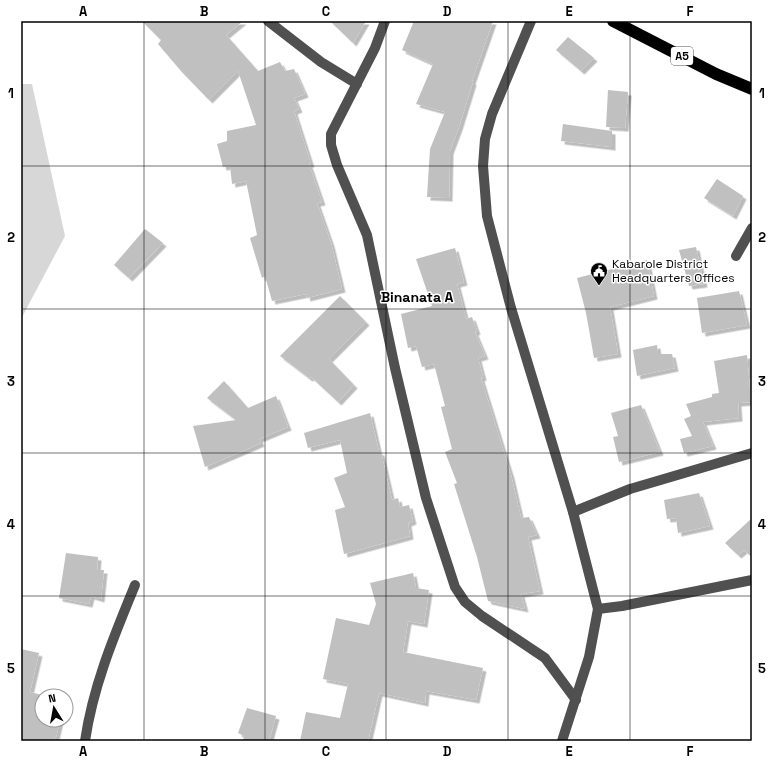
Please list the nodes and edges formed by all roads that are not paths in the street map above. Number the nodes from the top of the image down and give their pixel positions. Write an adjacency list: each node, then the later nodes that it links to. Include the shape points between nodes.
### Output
1 (268, 21): 5 (street, via 321,62)
2 (385, 21): 5 (street)
3 (531, 21): 10 (street, via 492,114 485,139 483,166 487,216 511,308)
4 (613, 21): 6 (highway, A5, via 716,74)
5 (357, 84): 14 (street, via 331,134 331,145 367,235 394,368 426,498 455,587 465,602 482,616 545,658)
6 (752, 89)
7 (752, 228): 8 (street)
8 (736, 256)
9 (752, 453): 10 (street, via 630,489)
10 (573, 512): 13 (street)
11 (752, 580): 13 (street)
12 (135, 585): 15 (street, via 104,662 89,714)
13 (598, 609): 14 (street, via 589,657)
14 (576, 700): 16 (street)
15 (85, 741)
16 (562, 741)

